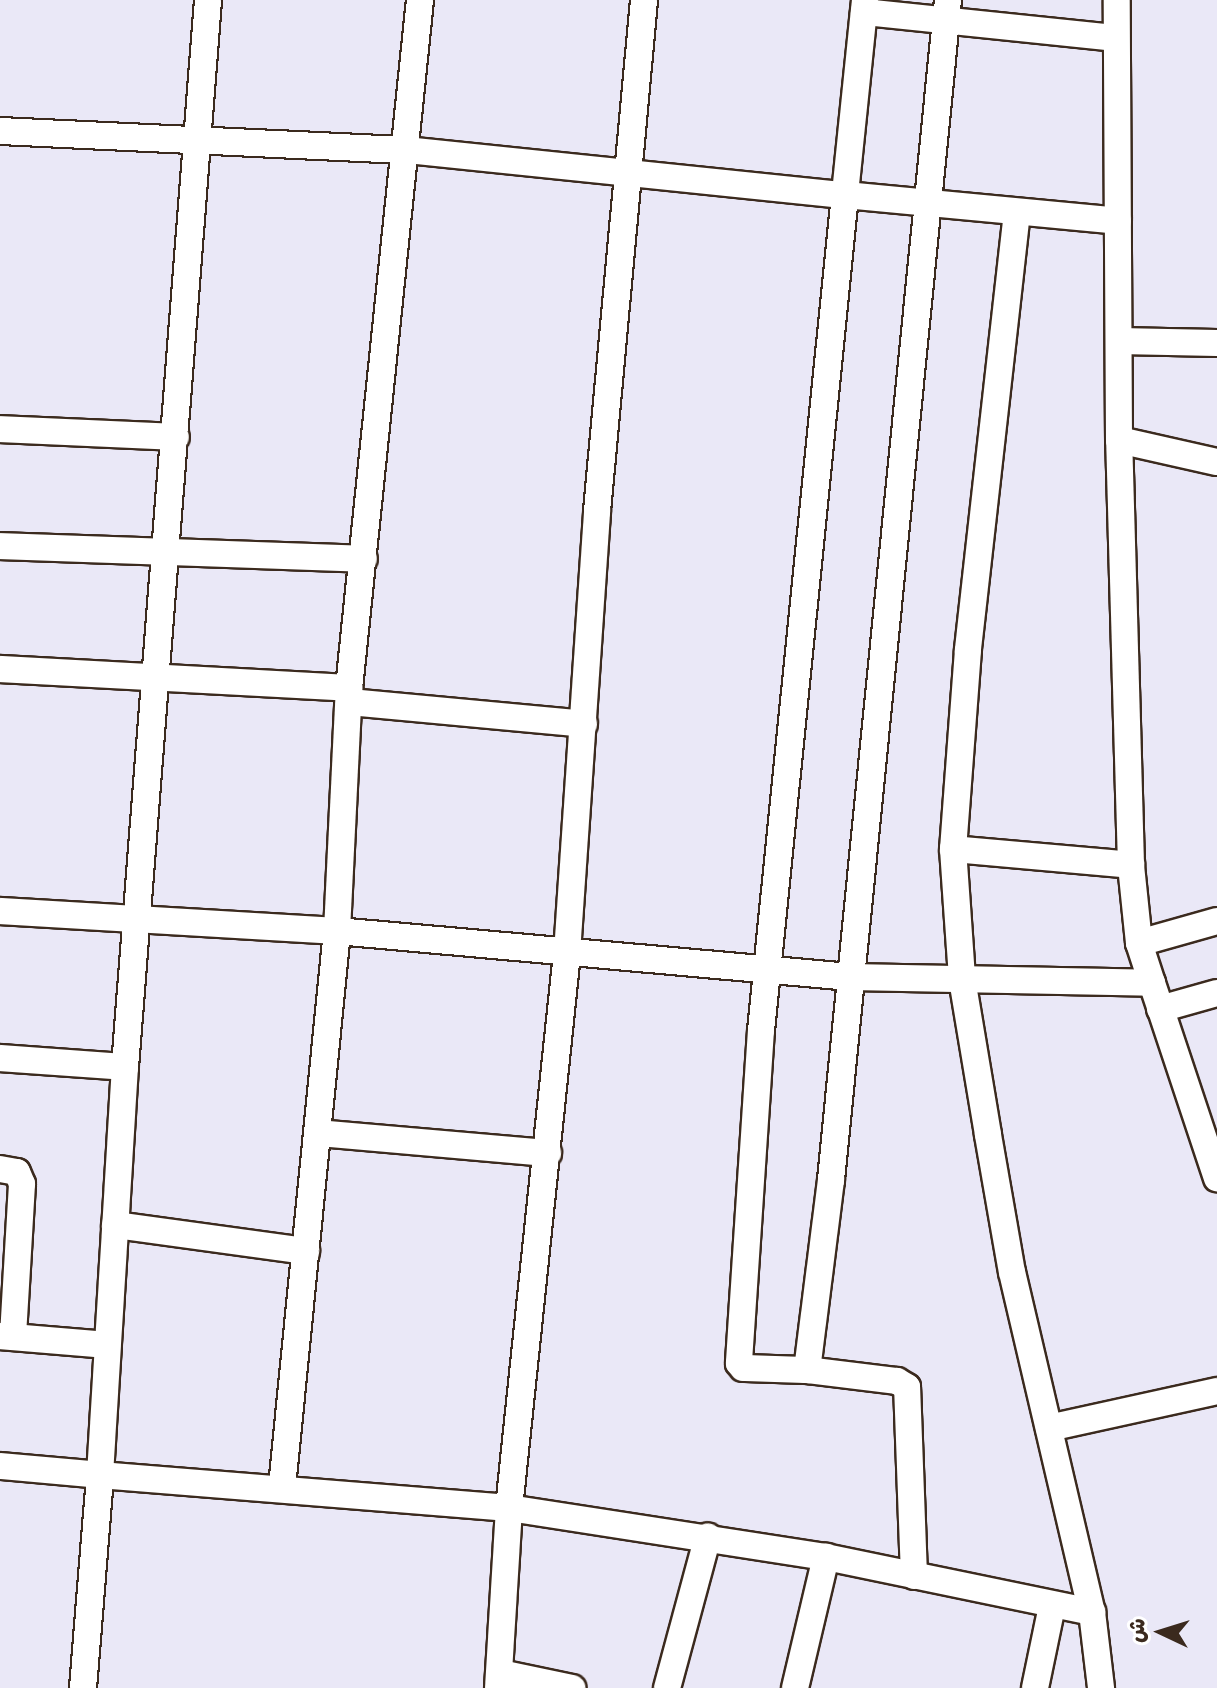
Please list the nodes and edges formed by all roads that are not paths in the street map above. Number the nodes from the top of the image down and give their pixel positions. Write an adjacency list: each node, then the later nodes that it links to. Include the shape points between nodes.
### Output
1 (208, 0): 9 (street)
2 (420, 0): 10 (street)
3 (644, 0): 11 (street)
4 (1117, 0): 7 (street)
5 (865, 6): 6 (street); 12 (street)
6 (947, 10): 7 (street); 13 (street)
7 (1116, 38): 15 (street)
8 (0, 131): 9 (street)
9 (196, 142): 10 (street); 19 (street)
10 (406, 150): 11 (street); 24 (street)
11 (626, 172): 12 (street); 28 (street)
12 (845, 195): 13 (street); 37 (street)
13 (926, 202): 14 (street); 38 (street)
14 (1017, 212): 15 (street); 29 (street, via 968,650)
15 (1118, 221): 16 (street)
16 (1119, 341): 17 (street); 20 (street)
17 (1217, 343)
18 (0, 429): 19 (street)
19 (176, 437): 23 (street)
20 (1119, 440): 21 (street); 30 (street)
21 (1217, 462)
22 (0, 546): 23 (street)
23 (169, 556): 24 (street); 26 (street)
24 (364, 559): 27 (street)
25 (0, 669): 26 (street)
26 (158, 677): 27 (street); 32 (street)
27 (349, 695): 28 (street); 34 (street)
28 (584, 724): 36 (street)
29 (953, 849): 30 (street); 39 (street)
30 (1131, 865): 35 (street)
31 (0, 911): 32 (street)
32 (137, 918): 34 (street); 44 (street)
33 (1217, 921): 35 (street)
34 (337, 931): 36 (street); 45 (street)
35 (1139, 943): 40 (street)
36 (567, 953): 37 (street); 46 (street)
37 (767, 970): 38 (street); 53 (street, via 739,1363 743,1368)
38 (850, 977): 39 (street); 53 (street)
39 (962, 979): 40 (street); 55 (street, via 1012,1272)
40 (1152, 983): 42 (street)
41 (1217, 993): 42 (street)
42 (1160, 1009): 48 (street)
43 (0, 1058): 44 (street)
44 (125, 1067): 49 (street)
45 (318, 1133): 46 (street); 50 (street)
46 (548, 1153): 59 (street)
47 (0, 1169): 51 (street, via 17,1172 22,1184)
48 (1217, 1178)
49 (115, 1225): 50 (street); 52 (street)
50 (306, 1251): 58 (street)
51 (7, 1337): 52 (street)
52 (107, 1345): 57 (street)
53 (807, 1370): 62 (street, via 897,1381 907,1387)
54 (1217, 1391): 55 (street)
55 (1049, 1428): 64 (street)
56 (0, 1466): 57 (street)
57 (100, 1475): 58 (street); 66 (street)
58 (282, 1487): 59 (street)
59 (509, 1508): 60 (street); 65 (street)
60 (708, 1536): 61 (street); 68 (street)
61 (826, 1557): 62 (street); 69 (street)
62 (914, 1576): 63 (street)
63 (1052, 1606): 64 (street); 70 (street)
64 (1092, 1612): 71 (street)
65 (499, 1680): 67 (street)
66 (83, 1688)
67 (572, 1688)
68 (667, 1688)
69 (795, 1688)
70 (1035, 1688)
71 (1101, 1688)

